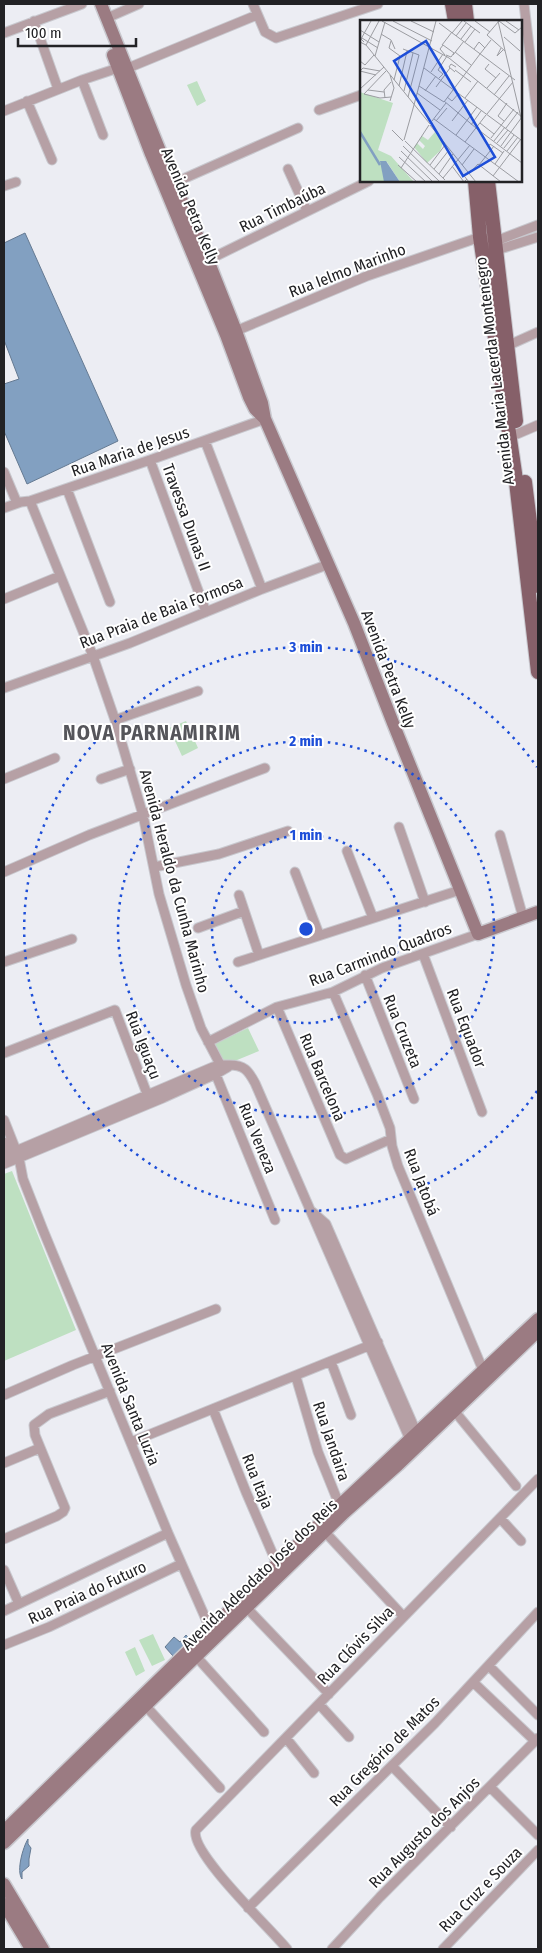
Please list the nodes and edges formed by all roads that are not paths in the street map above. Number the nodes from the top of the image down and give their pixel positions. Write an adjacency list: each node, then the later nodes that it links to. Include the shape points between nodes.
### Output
1 (82, 4): 14 (street)
2 (92, 4): 16 (street, Avenida Petra Kelly)
3 (101, 4): 11 (street, Avenida Petra Kelly)
4 (139, 4): 11 (street)
5 (253, 4): 10 (street)
6 (378, 4): 10 (street, via 276,38 265,32)
7 (452, 4): 12 (main road)
8 (465, 4): 13 (main road)
9 (524, 4): 24 (street)
10 (257, 15): 16 (street)
11 (107, 18): 16 (street, Avenida Petra Kelly)
12 (455, 20)
13 (467, 20)
14 (34, 21): 15 (street); 18 (street)
15 (4, 33)
16 (123, 68): 17 (street); 33 (street, Avenida Petra Kelly); 42 (street, Avenida Petra Kelly, via 151,154)
17 (82, 80): 18 (street); 26 (street)
18 (58, 89): 21 (street)
19 (360, 94): 23 (street)
20 (4, 99): 22 (street)
21 (27, 101): 22 (street); 27 (street)
22 (6, 110)
23 (319, 110)
24 (538, 123)
25 (298, 128): 33 (street)
26 (103, 135)
27 (52, 160)
28 (288, 169): 35 (street)
29 (16, 182): 34 (street)
30 (367, 182): 35 (street, Rua Timbaúba)
31 (475, 182): 38 (main road, Avenida Maria Lacerda Montenegro)
32 (488, 182): 39 (main road, Avenida Maria Lacerda Montenegro)
33 (174, 183): 40 (street, Avenida Petra Kelly)
34 (4, 186)
35 (307, 211): 40 (street, Rua Timbaúba)
36 (538, 225): 39 (street)
37 (538, 237): 39 (street)
38 (481, 240): 39 (street); 42 (street, Rua Ielmo Marinho, via 367,276); 44 (main road, Avenida Maria Lacerda Montenegro)
39 (496, 245): 43 (main road, Avenida Maria Lacerda Montenegro)
40 (208, 260): 42 (street, Avenida Petra Kelly)
41 (538, 332): 43 (street)
42 (231, 333): 45 (street, Avenida Petra Kelly, via 262,403)
43 (507, 346): 44 (main road, Avenida Maria Lacerda Montenegro)
44 (506, 387): 47 (main road, Avenida Maria Lacerda Montenegro); 64 (main road, Avenida Maria Lacerda Montenegro)
45 (265, 419): 48 (street, Rua Maria de Jesus); 56 (street, Avenida Petra Kelly)
46 (538, 425): 47 (street)
47 (517, 434): 55 (main road, Avenida Maria Lacerda Montenegro)
48 (205, 441): 49 (street, Rua Maria de Jesus); 59 (street)
49 (150, 460): 51 (street, Rua Maria de Jesus); 62 (street, Travessa Dunas II)
50 (4, 472): 53 (street)
51 (67, 489): 52 (street, Rua Maria de Jesus); 61 (street)
52 (30, 501): 53 (street, Rua Maria de Jesus); 57 (street, Avenida Heraldo da Cunha Marinho)
53 (17, 503): 54 (street, Rua Maria de Jesus)
54 (4, 508)
55 (534, 516): 58 (main road, Avenida Maria Lacerda Montenegro)
56 (329, 564): 59 (street, Rua Praia de Baia Formosa); 81 (street, Avenida Petra Kelly)
57 (60, 576): 60 (street); 63 (street, Avenida Heraldo da Cunha Marinho)
58 (538, 586)
59 (262, 589): 62 (street, Rua Praia de Baia Formosa)
60 (4, 599)
61 (110, 602)
62 (206, 612): 63 (street, Rua Praia de Baia Formosa)
63 (93, 656): 65 (street, Rua Praia de Baia Formosa); 67 (street, Avenida Heraldo da Cunha Marinho)
64 (538, 672)
65 (4, 688)
66 (198, 691): 67 (street)
67 (115, 720): 70 (street, Avenida Heraldo da Cunha Marinho)
68 (56, 758): 71 (street)
69 (265, 768): 73 (street)
70 (130, 769): 72 (street); 73 (street, Avenida Heraldo da Cunha Marinho)
71 (4, 779)
72 (101, 779)
73 (143, 815): 78 (street, Avenida Heraldo da Cunha Marinho); 79 (street)
74 (399, 827): 83 (street)
75 (288, 831): 78 (street, via 219,854)
76 (500, 834): 86 (street)
77 (347, 851): 87 (street)
78 (154, 868): 99 (street, Avenida Heraldo da Cunha Marinho, via 173,944)
79 (4, 872)
80 (295, 872): 89 (street)
81 (460, 890): 83 (street); 90 (street, Avenida Petra Kelly)
82 (239, 895): 84 (street)
83 (425, 902): 87 (street)
84 (244, 911): 88 (street); 93 (street)
85 (538, 912): 86 (street, Rua Carmindo Quadros)
86 (523, 917): 90 (street, Rua Carmindo Quadros)
87 (373, 918): 89 (street)
88 (198, 928)
89 (319, 934): 93 (street)
90 (478, 934): 92 (street, Rua Carmindo Quadros)
91 (72, 939): 94 (street)
92 (423, 954): 96 (street, Rua Carmindo Quadros); 104 (street, Rua Equador)
93 (258, 955): 95 (street)
94 (4, 962)
95 (238, 962)
96 (365, 975): 97 (street, Rua Carmindo Quadros); 102 (street, Rua Cruzeta)
97 (333, 992): 98 (street, Rua Carmindo Quadros); 106 (street, Rua Jatobá, via 377,1094)
98 (277, 1008): 99 (street, Rua Carmindo Quadros); 106 (street, Rua Barcelona, via 342,1157)
99 (208, 1042): 101 (street, Avenida Heraldo da Cunha Marinho)
100 (4, 1053): 103 (street, Rua Iguaçu, via 116,1010)
101 (221, 1068): 103 (street); 109 (street, Rua Veneza); 113 (street, via 236,1064 251,1075 310,1210 326,1224)
102 (414, 1098)
103 (148, 1099): 108 (street)
104 (482, 1112)
105 (4, 1120): 108 (street, Avenida Santa Luzia)
106 (391, 1139): 116 (street, Rua Jatobá, via 398,1166)
107 (4, 1142): 108 (street, Avenida Santa Luzia)
108 (11, 1157): 114 (street, Avenida Santa Luzia, via 23,1178)
109 (275, 1220)
110 (216, 1309): 114 (street)
111 (538, 1319): 116 (street, Avenida Adeodato José dos Reis)
112 (538, 1331): 116 (street, Avenida Adeodato José dos Reis)
113 (374, 1344): 115 (street); 124 (street)
114 (96, 1357): 118 (street, Avenida Santa Luzia); 119 (street)
115 (331, 1362): 117 (street); 122 (street)
116 (485, 1376): 120 (street, Avenida Adeodato José dos Reis)
117 (296, 1377): 121 (street); 129 (street, Rua Jandaira, via 318,1452)
118 (110, 1391): 123 (street, Avenida Santa Luzia); 125 (street, via 36,1422 33,1430)
119 (4, 1395)
120 (452, 1408): 124 (street, Avenida Adeodato José dos Reis); 128 (street)
121 (213, 1409): 123 (street); 136 (street, Rua Itaja)
122 (351, 1415)
123 (130, 1442): 132 (street, Avenida Santa Luzia)
124 (416, 1442): 129 (street, Avenida Adeodato José dos Reis)
125 (40, 1448): 126 (street); 133 (street, via 65,1504 64,1510)
126 (4, 1463)
127 (538, 1479): 130 (street, Rua Clóvis Silva)
128 (516, 1486)
129 (342, 1510): 131 (street, Avenida Adeodato José dos Reis); 136 (street, Avenida Adeodato José dos Reis)
130 (500, 1518): 134 (street); 142 (street, Rua Clóvis Silva)
131 (325, 1532): 139 (street, Avenida Adeodato José dos Reis); 142 (street)
132 (168, 1533): 135 (street, Avenida Santa Luzia); 138 (street)
133 (4, 1539)
134 (521, 1541)
135 (182, 1564): 143 (street, Avenida Santa Luzia); 144 (street, Rua Praia do Futuro)
136 (277, 1564): 139 (street, Avenida Adeodato José dos Reis)
137 (4, 1570): 138 (street)
138 (19, 1604): 140 (street)
139 (243, 1604): 143 (street, Avenida Adeodato José dos Reis); 148 (street)
140 (4, 1611)
141 (538, 1612): 146 (street, Rua Gregório de Matos)
142 (403, 1616): 148 (street, Rua Clóvis Silva)
143 (213, 1634): 145 (street, Avenida Adeodato José dos Reis)
144 (4, 1645)
145 (193, 1653): 149 (street, Avenida Adeodato José dos Reis); 152 (street)
146 (489, 1666): 147 (street, Rua Gregório de Matos); 151 (street)
147 (473, 1682): 155 (street); 157 (street, Rua Gregório de Matos)
148 (328, 1694): 150 (street, Rua Clóvis Silva)
149 (142, 1703): 156 (street, Avenida Adeodato José dos Reis); 160 (street)
150 (319, 1704): 153 (street); 154 (street, Rua Clóvis Silva)
151 (538, 1715)
152 (264, 1732)
153 (349, 1737)
154 (286, 1738): 158 (street); 168 (street, Rua Clóvis Silva, via 195,1833 195,1839 208,1858)
155 (536, 1739): 159 (street, Rua Augusto dos Anjos)
156 (79, 1764): 162 (street, Avenida Adeodato José dos Reis); 164 (street, Avenida Adeodato José dos Reis)
157 (392, 1766): 161 (street); 168 (street, Rua Gregório de Matos)
158 (314, 1772)
159 (490, 1787): 161 (street, Rua Augusto dos Anjos); 163 (street)
160 (220, 1788)
161 (451, 1827): 172 (street, Rua Augusto dos Anjos)
162 (4, 1831)
163 (538, 1834)
164 (4, 1843)
165 (538, 1850): 173 (street, Rua Cruz e Souza)
166 (4, 1884): 170 (street)
167 (4, 1904): 169 (street)
168 (248, 1908): 171 (street)
169 (31, 1949)
170 (43, 1949)
171 (287, 1949)
172 (332, 1949)
173 (443, 1949)

